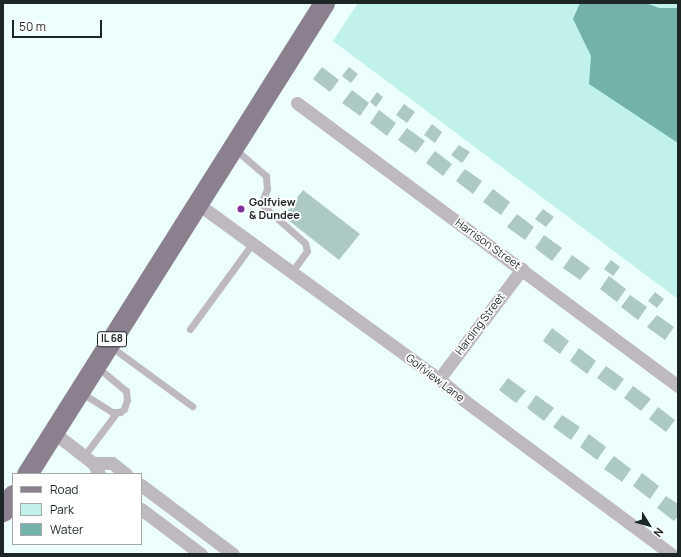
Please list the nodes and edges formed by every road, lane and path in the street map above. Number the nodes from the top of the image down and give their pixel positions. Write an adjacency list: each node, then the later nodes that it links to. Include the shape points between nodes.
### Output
1 (324, 3): 3 (main road, IL 68)
2 (297, 103): 6 (street, Harrison Street)
3 (233, 147): 4 (main road, IL 68); 7 (lane, via 266,176 267,189 261,204 304,243 308,251)
4 (198, 204): 5 (street, Golfview Lane); 9 (main road, IL 68)
5 (252, 244): 7 (street, Golfview Lane); 8 (lane)
6 (522, 269): 11 (street, Harding Street); 12 (street, Harrison Street)
7 (291, 273): 11 (street, Golfview Lane)
8 (190, 329)
9 (108, 345): 10 (main road, IL 68); 14 (lane)
10 (95, 366): 13 (main road, IL 68); 15 (lane, via 126,391 127,404)
11 (439, 379): 28 (street, Golfview Lane)
12 (678, 386)
13 (79, 391): 15 (lane); 16 (main road, IL 68)
14 (192, 406)
15 (117, 412): 17 (lane)
16 (53, 432): 17 (street); 18 (main road, IL 68)
17 (91, 467): 19 (street, via 112,463)
18 (27, 473)
19 (125, 473)
20 (142, 486): 24 (street)
21 (12, 497): 23 (main road)
22 (142, 509): 25 (street)
23 (3, 511)
24 (186, 518): 25 (street); 27 (street)
25 (174, 534): 26 (street)
26 (201, 554)
27 (233, 554)
28 (671, 554)

